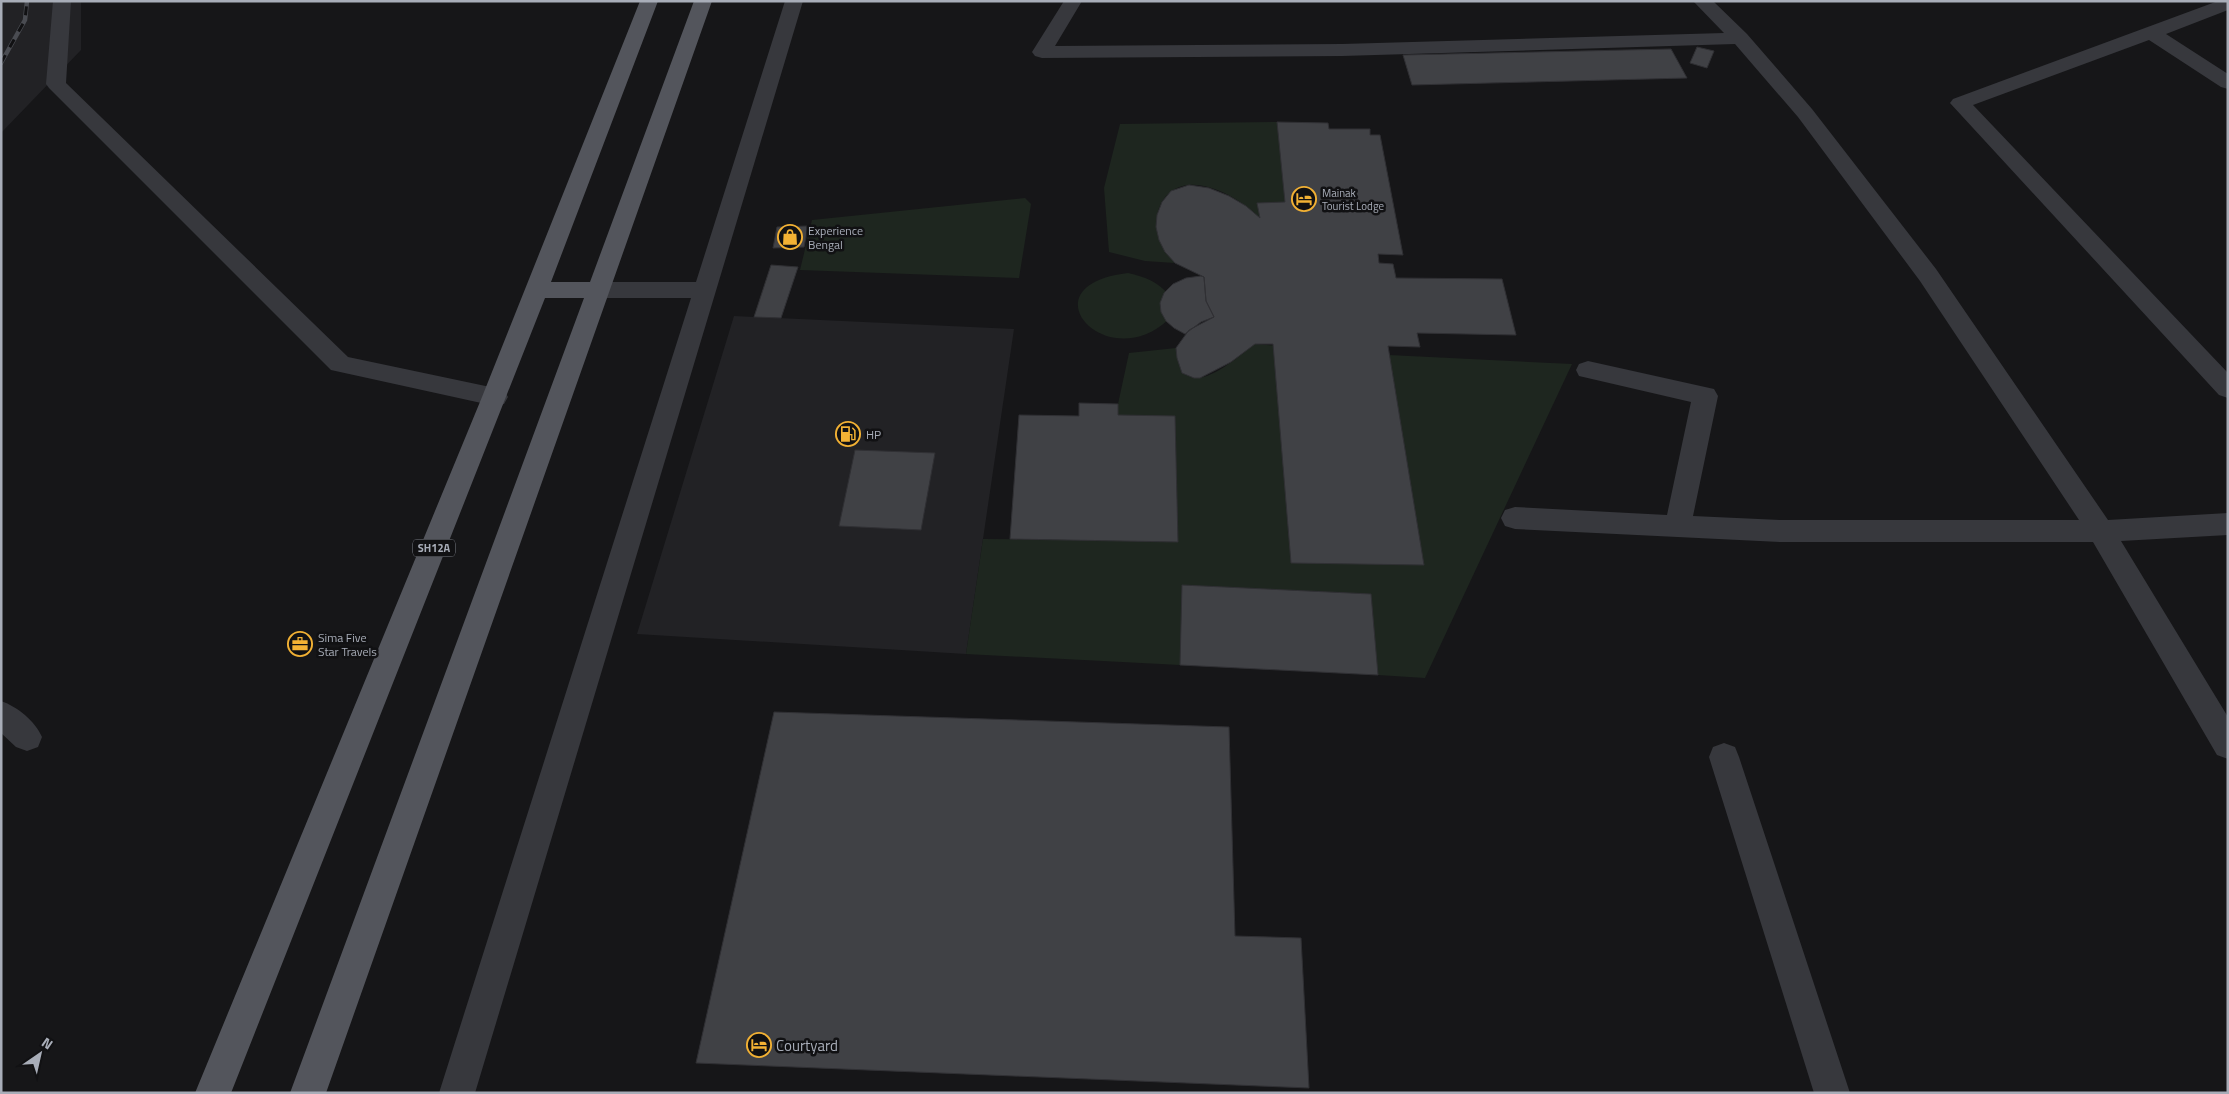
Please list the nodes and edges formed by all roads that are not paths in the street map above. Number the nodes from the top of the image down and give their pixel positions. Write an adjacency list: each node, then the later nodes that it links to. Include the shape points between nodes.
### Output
1 (62, 1): 16 (street, via 56,84 340,364)
2 (649, 1): 11 (main road, SH12A)
3 (703, 1): 12 (main road)
4 (794, 1): 13 (street)
5 (1073, 1): 9 (street, via 1042,52 1342,50)
6 (1702, 1): 9 (street)
7 (2228, 4): 8 (street)
8 (2152, 34): 10 (street); 15 (street, via 1960,103)
9 (1740, 38): 20 (street, via 1805,113 1928,276)
10 (2228, 83)
11 (536, 290): 12 (main road); 16 (main road, SH12A)
12 (598, 290): 13 (street); 26 (main road)
13 (704, 290): 27 (street)
14 (1588, 370): 19 (street, via 1705,396)
15 (2228, 388)
16 (495, 397): 25 (main road, SH12A)
17 (1515, 518): 19 (street)
18 (2228, 524): 20 (street)
19 (1678, 525): 20 (street, via 1780,531)
20 (2101, 532): 23 (street)
21 (1, 714): 22 (street)
22 (27, 738)
23 (2228, 745)
24 (1724, 757): 28 (street)
25 (213, 1093)
26 (308, 1093)
27 (457, 1093)
28 (1832, 1093)

